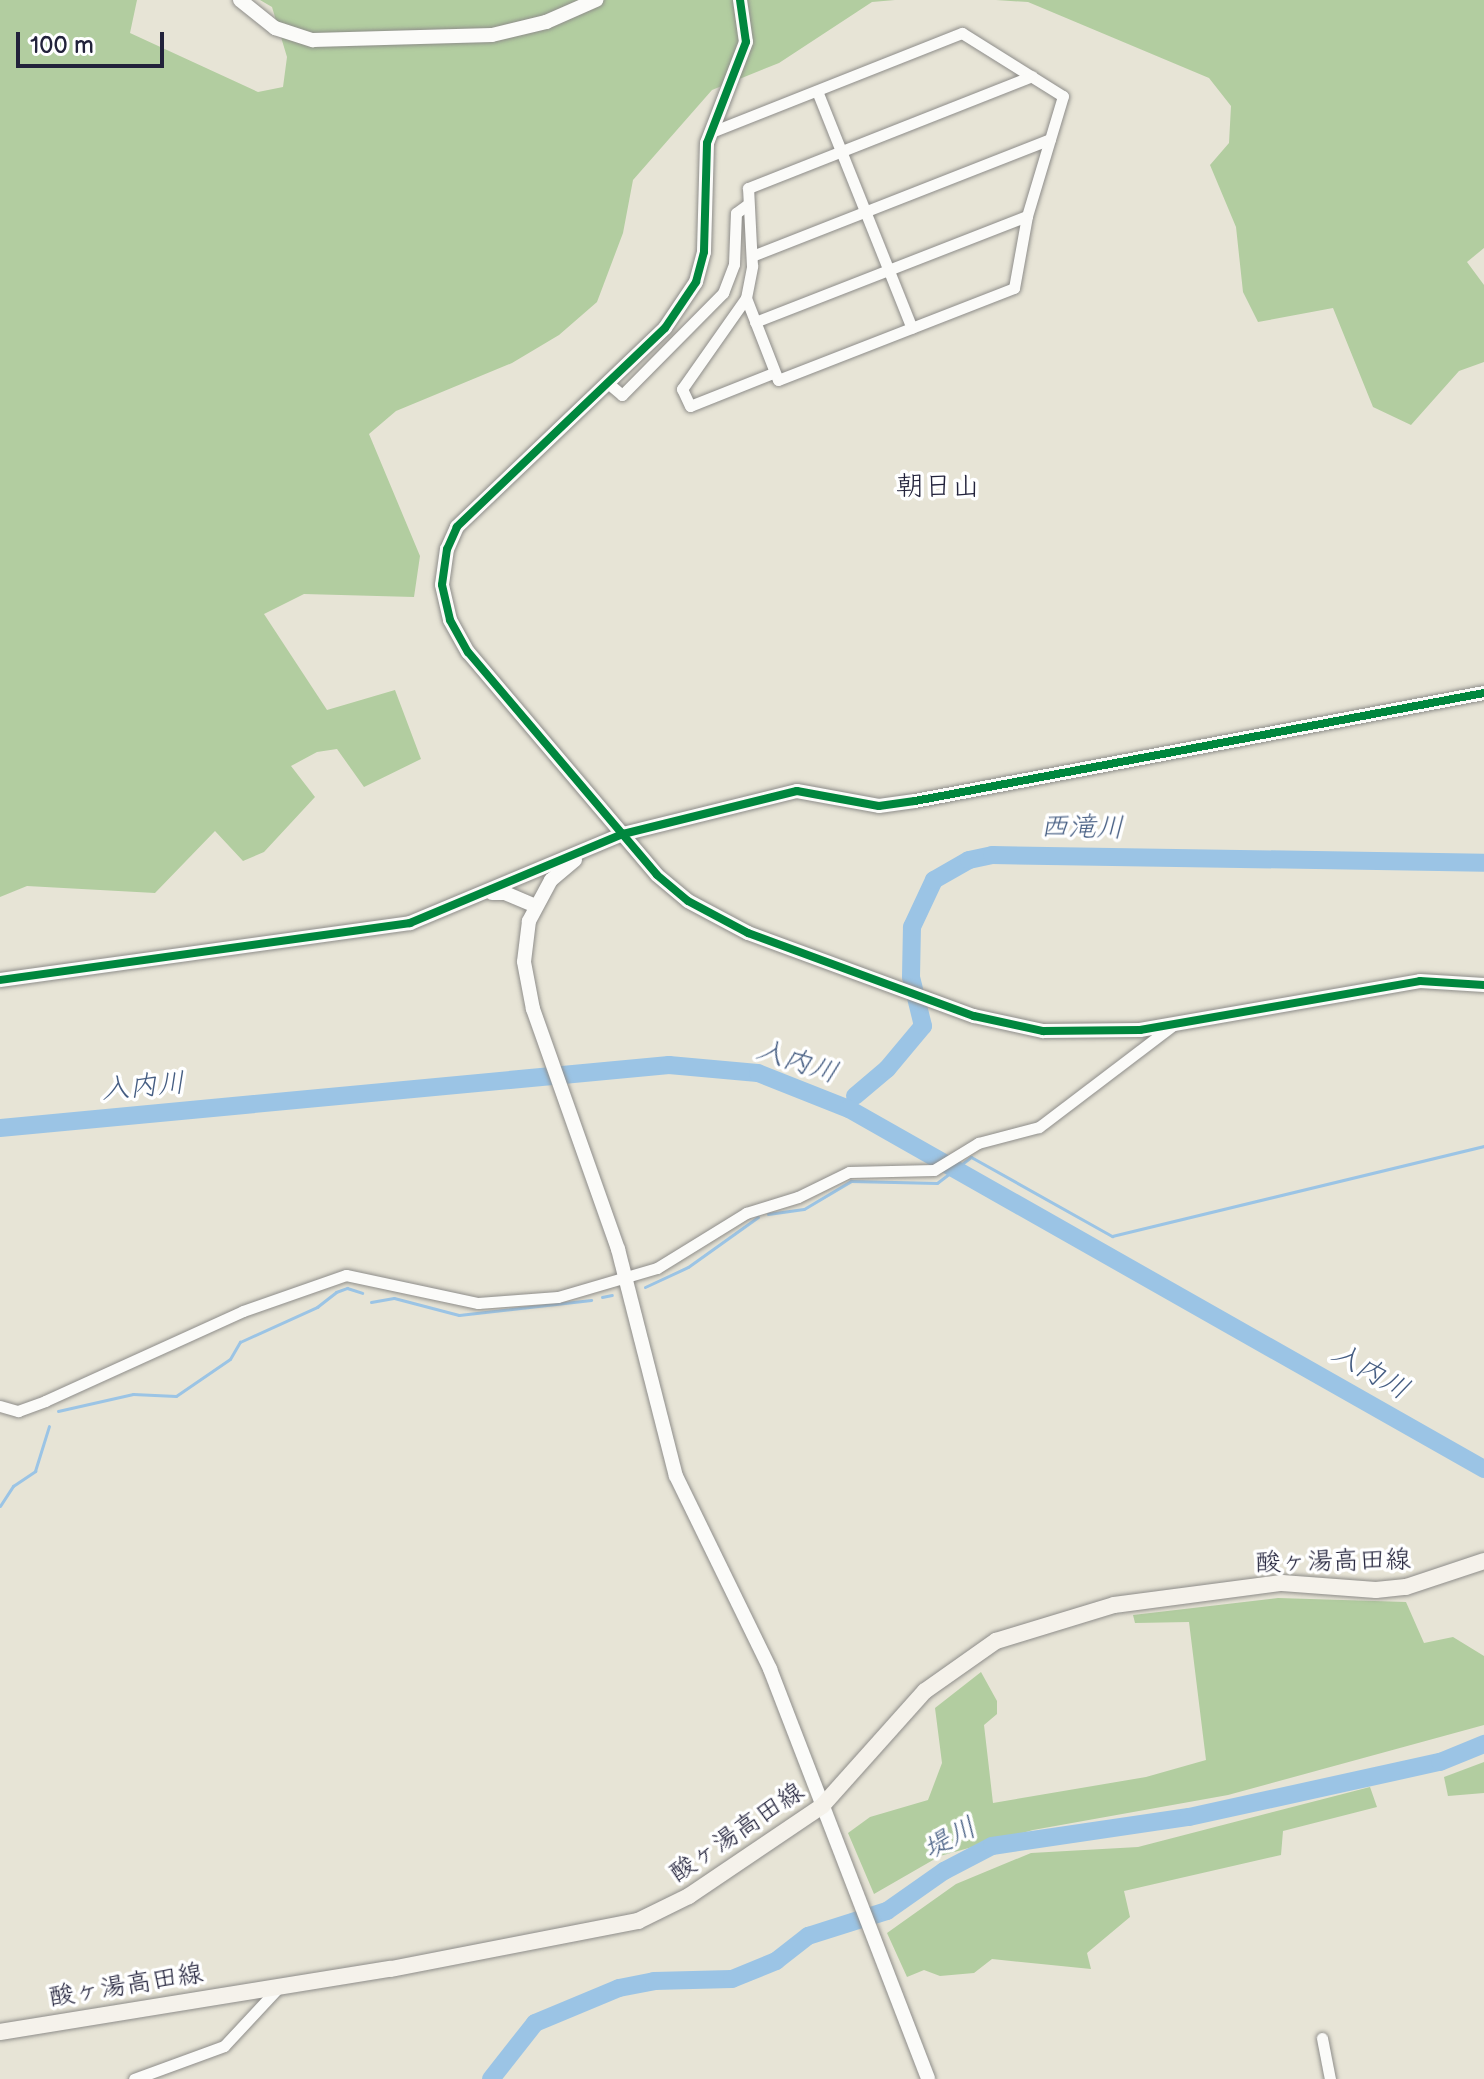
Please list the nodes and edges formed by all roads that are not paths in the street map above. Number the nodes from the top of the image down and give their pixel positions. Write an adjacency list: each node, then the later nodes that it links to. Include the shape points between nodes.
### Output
1 (240, 0): 2 (street, via 275,28 313,40 492,35 546,22)
2 (596, 0)
3 (740, 0): 6 (street, via 746,42)
4 (1032, 76): 5 (street, via 966,33); 7 (street, via 1063,96); 8 (street)
5 (817, 91): 6 (street); 8 (street)
6 (709, 133): 18 (street, via 704,252 696,282 674,319)
7 (1050, 139): 10 (street); 11 (street)
8 (841, 151): 9 (street, via 748,188); 10 (street)
9 (747, 205): 12 (street); 18 (street, via 736,213 734,264 723,293 622,395)
10 (865, 212): 12 (street); 13 (street)
11 (1027, 216): 13 (street); 16 (street, via 1014,288)
12 (752, 256): 14 (street)
13 (888, 269): 15 (street); 16 (street)
14 (746, 298): 15 (street); 17 (street, via 682,389 690,406)
15 (755, 322): 17 (street)
16 (912, 328): 17 (street, via 778,380)
17 (773, 373)
18 (609, 384): 20 (street, via 464,517 447,549 442,585 450,620 468,652)
19 (1484, 693): 20 (street, via 915,801 879,806 797,791)
20 (623, 834): 21 (street); 26 (street, via 657,875 717,920 900,990 1012,1027 1043,1031)
21 (592, 847): 22 (street); 23 (street, via 551,880)
22 (484, 893): 23 (street, via 505,893); 24 (street, via 410,923)
23 (535, 906): 27 (street, via 524,941 525,980)
24 (0, 980)
25 (1484, 985): 26 (street, via 1420,981)
26 (1174, 1025): 27 (street, via 1039,1127 978,1143 934,1170 849,1172 746,1213 657,1268)
27 (625, 1278): 28 (street, via 558,1297 478,1303 346,1275 243,1311 45,1401 18,1411); 30 (street, via 676,1476 765,1658)
28 (0, 1406)
29 (1484, 1561): 30 (main road, 酸ヶ湯高田線, via 1406,1587 1282,1583 1114,1605 1036,1625 996,1641 944,1674)
30 (822, 1806): 31 (main road, 酸ヶ湯高田線, via 689,1896 638,1921); 35 (street)
31 (281, 1985): 32 (main road, 酸ヶ湯高田線); 34 (street, via 224,2046)
32 (0, 2032)
33 (1322, 2038): 36 (street)
34 (134, 2079)
35 (928, 2079)
36 (1330, 2079)

